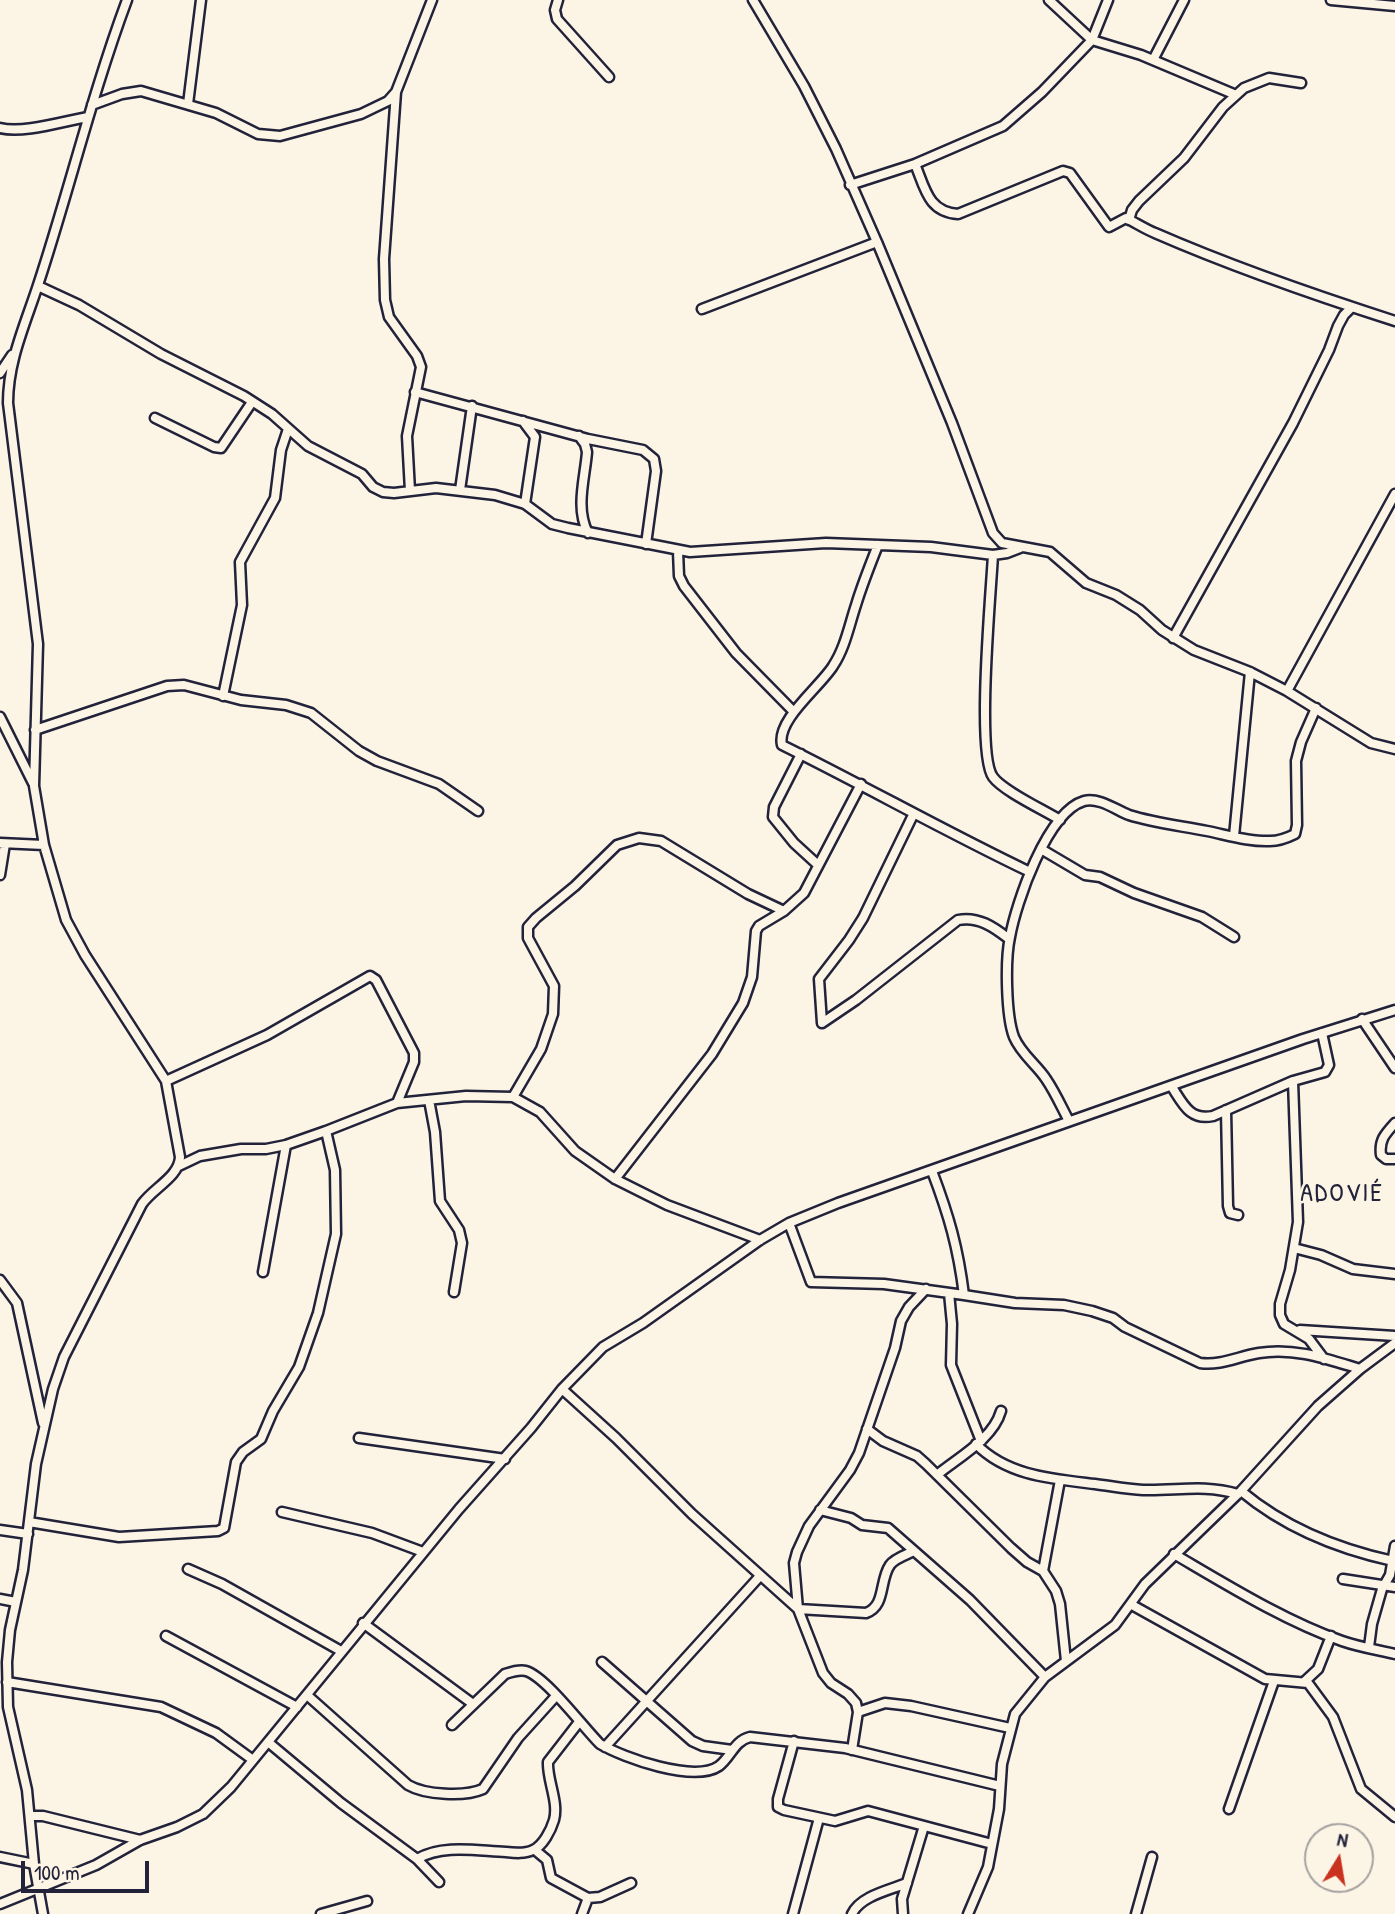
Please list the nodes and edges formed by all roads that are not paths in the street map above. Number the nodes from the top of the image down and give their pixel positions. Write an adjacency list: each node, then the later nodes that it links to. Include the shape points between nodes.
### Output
1 (127, 0): 18 (street)
2 (201, 0): 17 (street)
3 (432, 0): 15 (street)
4 (558, 0): 13 (street, via 557,19)
5 (752, 0): 22 (street, via 804,86)
6 (1051, 0): 11 (street)
7 (1108, 0): 11 (street)
8 (1184, 0): 12 (street)
9 (1331, 0): 10 (street)
10 (1395, 6)
11 (1092, 40): 12 (street); 21 (street, via 1003,126)
12 (1153, 60): 16 (street)
13 (609, 77)
14 (1301, 82): 16 (street, via 1269,78)
15 (396, 92): 17 (street, via 361,114 280,136 258,134); 31 (street, via 385,300 389,317 421,367)
16 (1236, 94): 23 (street, via 1184,158 1139,201)
17 (188, 104): 18 (street, via 141,91)
18 (92, 105): 19 (street)
19 (88, 117): 20 (street); 25 (street)
20 (0, 128)
21 (915, 164): 22 (street); 23 (street, via 937,209 947,213 958,214 1063,171 1070,173 1107,226)
22 (850, 185): 24 (street)
23 (1129, 220): 26 (street)
24 (877, 242): 27 (street); 45 (street, via 993,533)
25 (38, 286): 29 (street); 32 (street)
26 (1351, 308): 28 (street); 48 (street, via 1338,326 1293,423)
27 (702, 309)
28 (1394, 318)
29 (14, 354): 30 (street); 55 (street, via 8,403 38,645)
30 (1, 366)
31 (415, 392): 33 (street); 39 (street, via 407,436)
32 (252, 402): 34 (street, via 221,448); 36 (street)
33 (472, 407): 35 (street); 38 (street)
34 (156, 418)
35 (523, 420): 37 (street); 41 (street, via 535,437)
36 (288, 429): 39 (street, via 308,446 362,474 373,487 383,492); 51 (street, via 275,498 240,562 242,605)
37 (579, 436): 42 (street, via 587,452 581,511); 43 (street, via 643,450 654,459)
38 (460, 489): 39 (street); 41 (street)
39 (410, 491)
40 (1395, 494): 50 (street)
41 (525, 504): 42 (street, via 552,524)
42 (588, 533): 43 (street)
43 (646, 544): 46 (street)
44 (878, 545): 46 (street, via 812,543); 47 (street); 53 (street, via 834,665)
45 (1020, 548): 47 (street); 48 (street, via 1050,552 1086,583 1132,605)
46 (678, 551): 53 (street, via 684,586 736,653)
47 (993, 555): 62 (street, via 985,699 987,768 998,784)
48 (1173, 638): 49 (street)
49 (1250, 672): 50 (street); 63 (street)
50 (1287, 691): 52 (street)
51 (223, 696): 55 (street, via 184,685 167,686); 60 (street, via 311,713 359,751 439,784)
52 (1316, 708): 56 (street, via 1371,743); 63 (street, via 1296,761 1295,834 1272,841)
53 (794, 712): 57 (street, via 780,738 782,745)
54 (0, 717): 59 (street)
55 (35, 730): 59 (street)
56 (1395, 749)
57 (801, 754): 58 (street); 67 (street, via 773,817)
58 (861, 784): 61 (street); 67 (street)
59 (34, 786): 65 (street)
60 (478, 810)
61 (914, 813): 68 (street); 72 (street, via 863,918 819,979 822,1023 958,920 969,918)
62 (1060, 820): 63 (street, via 1084,801 1094,801 1130,815); 66 (street)
63 (1234, 836)
64 (3, 844): 65 (street); 69 (street)
65 (44, 845): 77 (street, via 66,920)
66 (1041, 849): 68 (street); 71 (street, via 1085,875 1202,917)
67 (818, 865): 70 (street, via 804,893)
68 (1030, 872): 72 (street)
69 (0, 875)
70 (784, 911): 80 (street, via 661,841 639,838 617,845 528,927 528,938 555,986 541,1049); 91 (street, via 756,931 748,993 712,1054)
71 (1234, 937)
72 (1009, 939): 84 (street, via 1008,1012 1014,1038 1046,1078)
73 (1395, 1010): 74 (street)
74 (1362, 1020): 75 (street); 76 (street)
75 (1322, 1033): 78 (street, via 1329,1065 1325,1072); 79 (street)
76 (1395, 1068)
77 (166, 1081): 82 (street, via 267,1035 370,976 414,1053); 89 (street)
78 (1293, 1081): 83 (street); 95 (street, via 1298,1222)
79 (1172, 1087): 83 (street, via 1192,1114 1204,1118); 84 (street)
80 (513, 1097): 81 (street); 91 (street, via 540,1112 575,1151)
81 (429, 1100): 82 (street); 100 (street, via 440,1201 462,1243)
82 (397, 1103): 86 (street)
83 (1226, 1110): 92 (street, via 1228,1206 1230,1213)
84 (1069, 1121): 90 (street)
85 (1395, 1123): 88 (street, via 1381,1138 1380,1147 1386,1159)
86 (326, 1131): 87 (street); 120 (street, via 335,1170 336,1234 318,1313 299,1367 261,1439 236,1462 224,1528 119,1537)
87 (286, 1144): 89 (street, via 201,1156); 96 (street)
88 (1395, 1159)
89 (179, 1166): 110 (street, via 142,1204 64,1357)
90 (932, 1171): 93 (street); 102 (street, via 951,1220)
91 (615, 1179): 94 (street, via 667,1205)
92 (1238, 1215)
93 (789, 1223): 94 (street); 99 (street, via 811,1282)
94 (760, 1240): 108 (street, via 603,1347)
95 (1294, 1248): 97 (street, via 1353,1269); 103 (street, via 1279,1315 1284,1324)
96 (263, 1272)
97 (1395, 1274)
98 (0, 1280): 110 (street, via 16,1303)
99 (926, 1289): 101 (street); 111 (street, via 901,1321)
100 (454, 1292)
101 (949, 1293): 102 (street); 113 (street, via 953,1376 965,1396)
102 (964, 1295): 106 (street, via 1092,1311 1200,1363 1212,1365 1280,1351)
103 (1297, 1330): 104 (street); 106 (street)
104 (1395, 1336)
105 (1395, 1343): 107 (street)
106 (1324, 1359): 107 (street)
107 (1360, 1369): 117 (street, via 1318,1406)
108 (562, 1389): 114 (street); 130 (street)
109 (1001, 1411): 113 (street)
110 (43, 1425): 120 (street)
111 (867, 1429): 115 (street, via 917,1456); 118 (street, via 850,1470)
112 (359, 1438): 114 (street)
113 (979, 1443): 115 (street); 116 (street, via 987,1455 1011,1468)
114 (505, 1459): 125 (street)
115 (937, 1475): 129 (street, via 1019,1555)
116 (1060, 1480): 117 (street, via 1141,1490); 129 (street)
117 (1240, 1492): 126 (street); 127 (street, via 1323,1540)
118 (820, 1510): 124 (street, via 888,1528); 137 (street, via 794,1563)
119 (282, 1512): 125 (street, via 372,1533)
120 (29, 1522): 122 (street)
121 (0, 1530): 122 (street)
122 (28, 1534): 135 (street)
123 (1395, 1546): 127 (street)
124 (914, 1551): 137 (street, via 891,1564 873,1611); 147 (street, via 970,1600)
125 (423, 1552): 138 (street)
126 (1174, 1554): 136 (street); 140 (street)
127 (1393, 1562): 132 (street)
128 (188, 1569): 142 (street)
129 (1043, 1571): 144 (street, via 1060,1604)
130 (760, 1576): 137 (street); 153 (street)
131 (1343, 1579): 132 (street)
132 (1385, 1585): 133 (street); 141 (street)
133 (1395, 1587)
134 (0, 1599): 135 (street)
135 (16, 1602): 145 (street)
136 (1132, 1605): 144 (street, via 1115,1625); 148 (street)
137 (798, 1609): 156 (street, via 823,1673 852,1697)
138 (363, 1623): 142 (street); 154 (street)
139 (166, 1636): 155 (street)
140 (1331, 1636): 141 (street); 150 (street, via 1318,1669)
141 (1369, 1647): 143 (street)
142 (341, 1651): 151 (street)
143 (1395, 1654)
144 (1066, 1661): 147 (street)
145 (4, 1662): 149 (street)
146 (602, 1662): 153 (street)
147 (1045, 1677): 159 (street, via 1015,1714)
148 (1274, 1681): 150 (street); 167 (street)
149 (7, 1682): 165 (street, via 161,1707 216,1733); 168 (street, via 11,1726)
150 (1304, 1682): 169 (street, via 1334,1717 1361,1789)
151 (307, 1695): 152 (street, via 408,1785 430,1793 483,1789 518,1738); 155 (street)
152 (556, 1696): 154 (street, via 526,1671 514,1671); 157 (street)
153 (647, 1702): 162 (street); 163 (street, via 692,1741)
154 (474, 1704): 158 (street)
155 (297, 1707): 161 (street)
156 (858, 1712): 159 (street, via 885,1703); 164 (street)
157 (579, 1722): 162 (street); 174 (street, via 548,1762 554,1821)
158 (452, 1725)
159 (1010, 1728): 166 (street)
160 (794, 1741): 163 (street, via 750,1737); 164 (street); 170 (street, via 778,1807)
161 (268, 1742): 165 (street); 177 (street)
162 (605, 1747): 163 (street, via 642,1763 685,1771 712,1770 722,1765)
163 (732, 1750)
164 (852, 1750): 166 (street)
165 (253, 1760): 172 (street, via 203,1814)
166 (1000, 1786): 173 (street)
167 (1229, 1809)
168 (30, 1816): 172 (street); 178 (street)
169 (1395, 1817)
170 (819, 1818): 171 (street, via 843,1820 868,1811); 189 (street)
171 (924, 1826): 173 (street); 181 (street)
172 (140, 1840): 182 (street)
173 (992, 1844): 192 (street, via 988,1867)
174 (535, 1850): 177 (street, via 443,1850); 183 (street, via 547,1860 551,1878)
175 (0, 1857): 178 (street)
176 (1152, 1857): 193 (street)
177 (417, 1859): 179 (street)
178 (34, 1864): 182 (street)
179 (439, 1882)
180 (631, 1883): 183 (street)
181 (907, 1883): 190 (street, via 866,1900); 191 (street, via 901,1902)
182 (38, 1890): 185 (street); 186 (street)
183 (588, 1898): 188 (street)
184 (367, 1901): 187 (street)
185 (0, 1903)
186 (43, 1914)
187 (321, 1914)
188 (582, 1914)
189 (793, 1914)
190 (852, 1914)
191 (904, 1914)
192 (968, 1914)
193 (1136, 1914)

